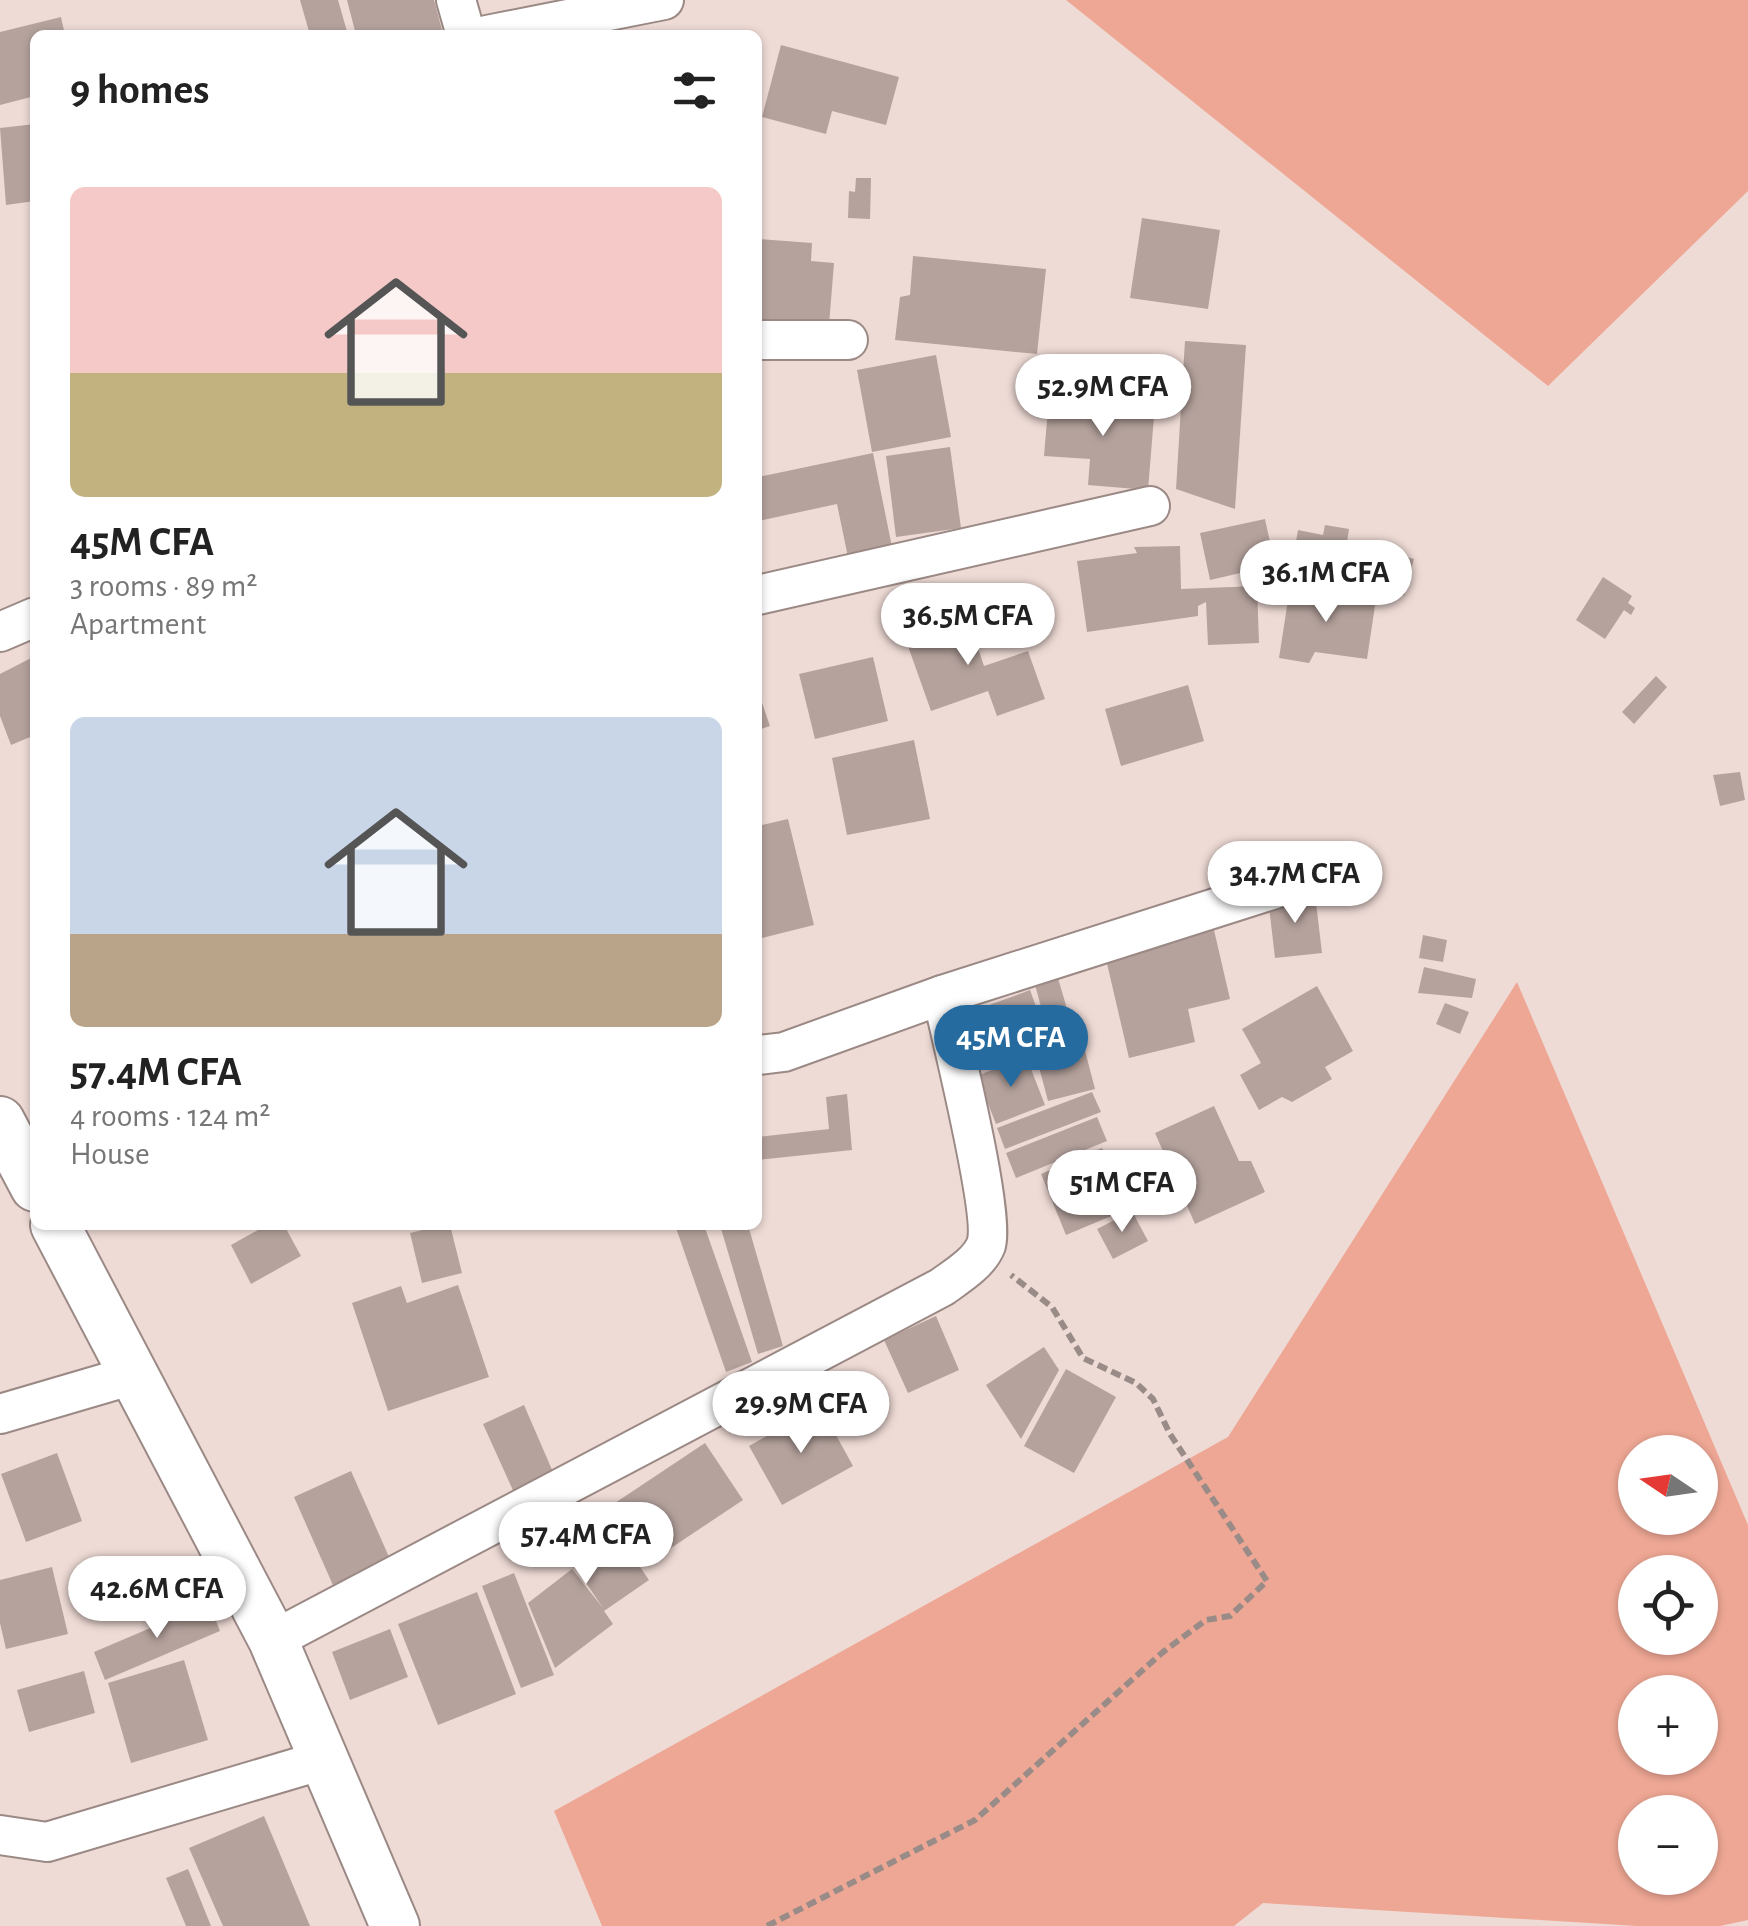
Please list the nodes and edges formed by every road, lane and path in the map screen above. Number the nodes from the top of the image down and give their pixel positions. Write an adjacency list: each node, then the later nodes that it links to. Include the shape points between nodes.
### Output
1 (456, 0): 3 (street)
2 (664, 0): 4 (street)
3 (465, 30)
4 (512, 30)
5 (762, 340): 6 (street)
6 (848, 340)
7 (1150, 506): 8 (street)
8 (762, 594)
9 (30, 619): 10 (street)
10 (0, 632)
11 (1325, 873): 12 (street)
12 (942, 995): 13 (street); 17 (street, via 986,1206)
13 (762, 1055)
14 (0, 1121): 15 (street)
15 (30, 1178)
16 (58, 1230): 18 (street)
17 (980, 1253): 20 (street, via 942,1287); 24 (path, via 1052,1307 1082,1358 1153,1398 1267,1581 1230,1616 1206,1620 1162,1652 975,1820)
18 (133, 1374): 19 (street); 20 (street)
19 (0, 1414)
20 (273, 1640): 21 (street)
21 (324, 1760): 22 (street, via 46,1842); 23 (street)
22 (0, 1834)
23 (391, 1925)
24 (767, 1926)

